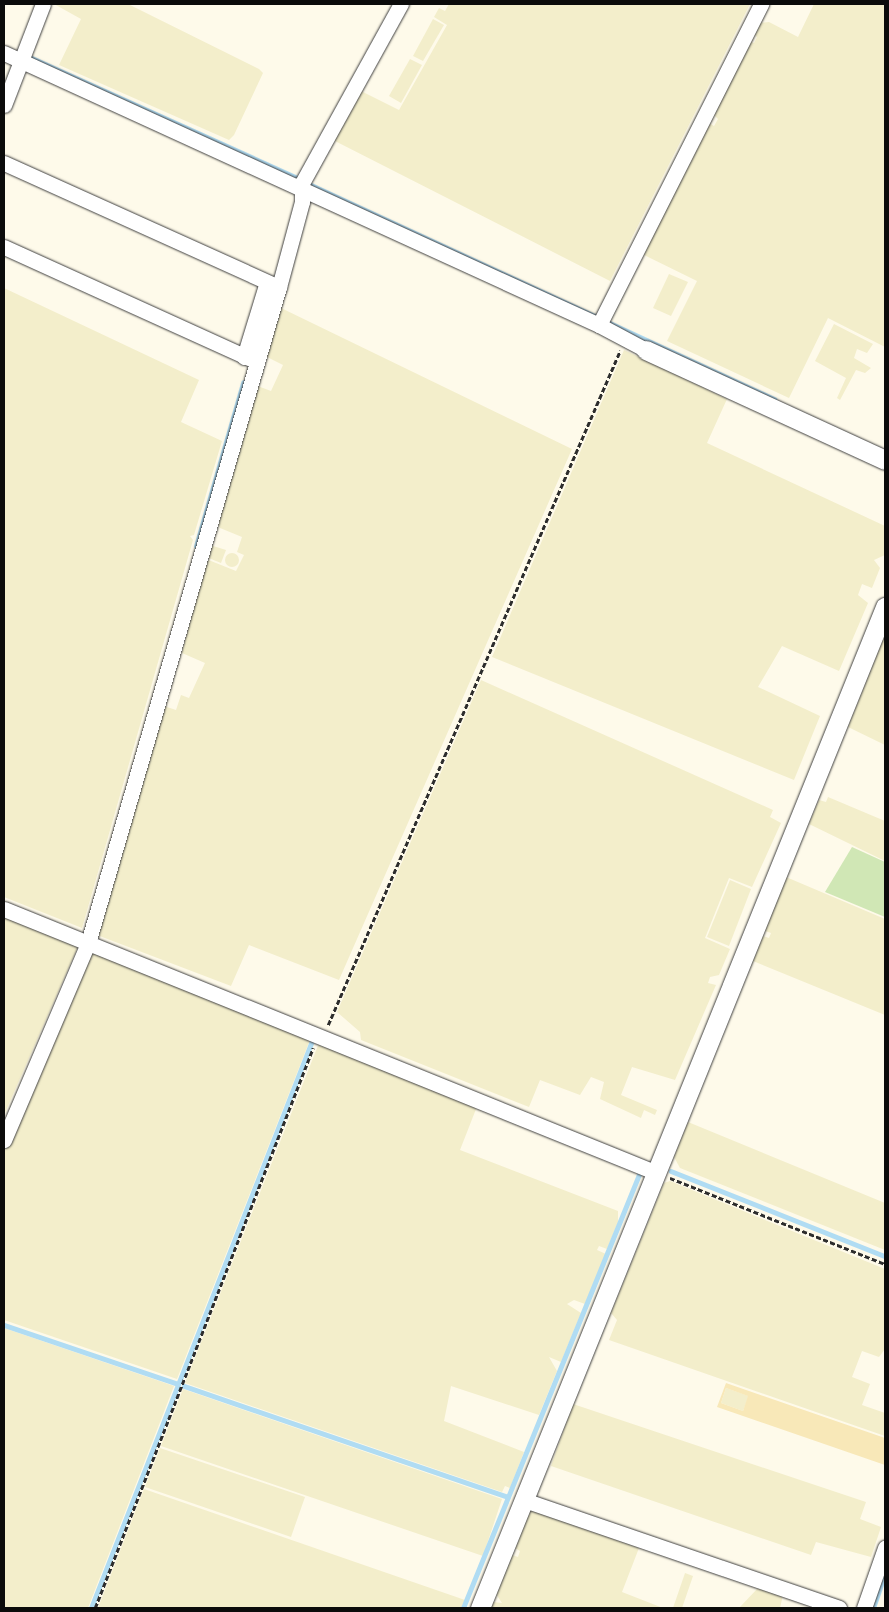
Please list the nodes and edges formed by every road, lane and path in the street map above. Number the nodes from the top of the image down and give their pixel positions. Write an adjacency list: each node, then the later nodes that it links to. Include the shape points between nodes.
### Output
1 (42, 4): 5 (street)
2 (401, 4): 8 (street)
3 (761, 4): 11 (street)
4 (4, 52): 5 (street)
5 (20, 60): 6 (street); 8 (street)
6 (4, 105)
7 (4, 163): 10 (street)
8 (303, 184): 10 (street); 11 (street)
9 (4, 247): 14 (street)
10 (273, 284): 14 (street)
11 (601, 320): 12 (street)
12 (626, 338): 13 (street); 19 (path)
13 (646, 350): 15 (street)
14 (250, 360): 18 (street)
15 (885, 460)
16 (885, 607): 21 (street)
17 (4, 909): 18 (street)
18 (88, 943): 19 (street); 20 (street)
19 (322, 1032): 21 (street); 25 (path)
20 (4, 1140)
21 (657, 1173): 22 (path); 23 (street)
22 (885, 1264)
23 (524, 1500): 26 (street); 27 (street)
24 (885, 1548): 28 (street)
25 (95, 1608)
26 (480, 1608)
27 (839, 1608)
28 (864, 1608)

